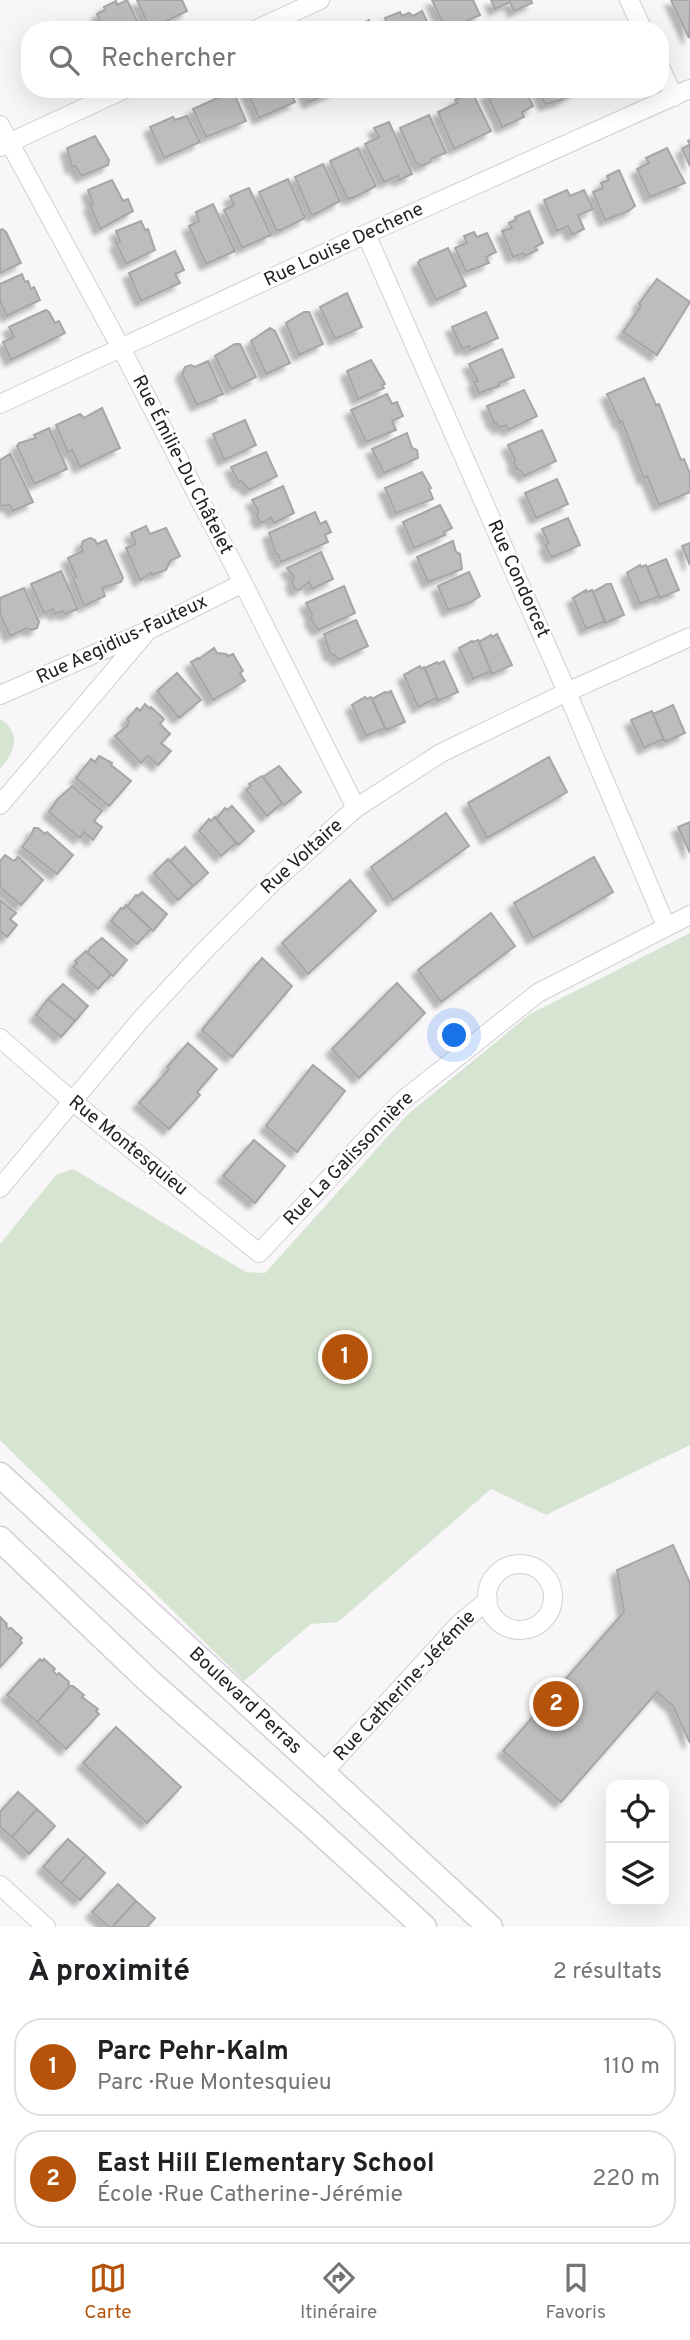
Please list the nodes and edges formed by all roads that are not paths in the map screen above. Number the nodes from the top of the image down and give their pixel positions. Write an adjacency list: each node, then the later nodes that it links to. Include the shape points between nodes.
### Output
1 (320, 0): 3 (street)
2 (629, 0): 4 (street)
3 (274, 21)
4 (639, 21)
5 (669, 78): 6 (street)
6 (682, 93): 10 (street, Rue Louise Dechene)
7 (106, 98): 9 (street)
8 (0, 125): 9 (street, Rue Émilie-Du Châtelet)
9 (4, 145): 11 (street, Rue Émilie-Du Châtelet)
10 (366, 234): 11 (street, Rue Louise Dechene); 16 (street, Rue Condorcet)
11 (121, 348): 12 (street, Rue Louise Dechene); 13 (street, Rue Émilie-Du Châtelet)
12 (0, 404)
13 (243, 583): 14 (street, Rue Aegidius-Fauteux); 19 (street, Rue Émilie-Du Châtelet)
14 (147, 631): 17 (street, Rue Aegidius-Fauteux); 18 (street)
15 (690, 638): 16 (street, Rue Voltaire)
16 (567, 692): 19 (street, Rue Voltaire, via 441,753); 21 (street, Rue Condorcet)
17 (0, 695)
18 (0, 805)
19 (356, 808): 23 (street, Rue Voltaire, via 207,948)
20 (690, 915): 21 (street, Rue La Galissonnière)
21 (666, 926): 25 (street, Rue La Galissonnière, via 538,993 402,1101)
22 (0, 1038): 23 (street, Rue Montesquieu)
23 (71, 1100): 24 (street, Rue Voltaire); 25 (street, Rue Montesquieu)
24 (0, 1188)
25 (259, 1253)
26 (0, 1475): 29 (main road, Boulevard Perras)
27 (0, 1539): 32 (main road, via 151,1683)
28 (488, 1600): 29 (street, Rue Catherine-Jérémie, via 459,1624)
29 (323, 1773): 33 (main road, Boulevard Perras)
30 (0, 1885): 31 (street)
31 (46, 1927)
32 (424, 1927)
33 (489, 1927)

